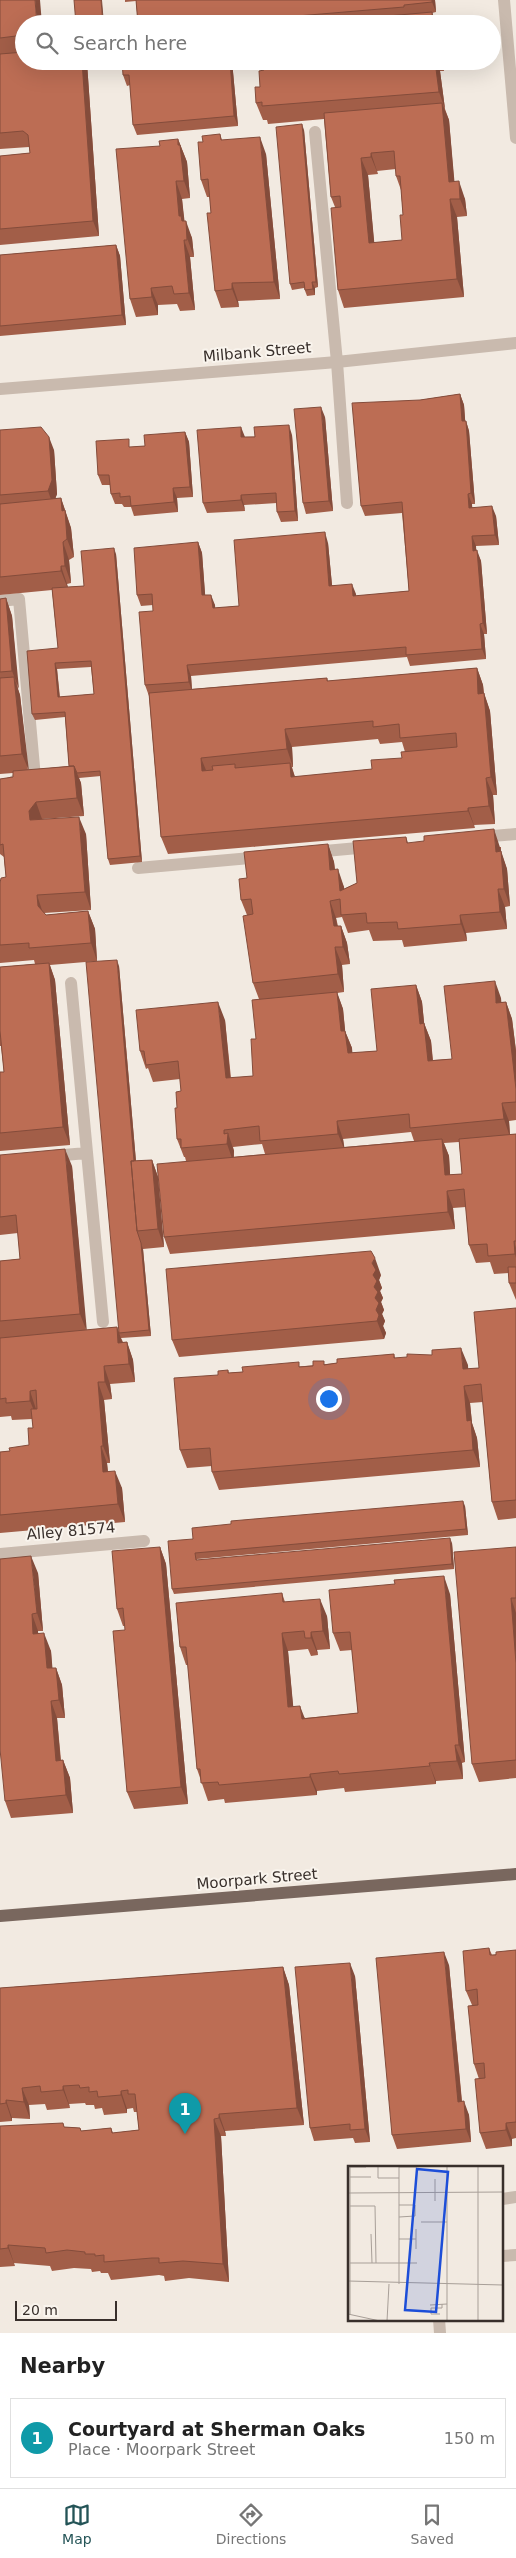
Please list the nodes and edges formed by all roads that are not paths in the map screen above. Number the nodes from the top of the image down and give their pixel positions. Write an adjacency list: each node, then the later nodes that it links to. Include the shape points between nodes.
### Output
1 (504, 0): 3 (street)
2 (315, 132): 5 (street)
3 (516, 138)
4 (516, 343): 5 (street, Milbank Street)
5 (337, 362): 6 (street, Milbank Street); 7 (street)
6 (0, 389)
7 (347, 503)
8 (0, 601): 9 (street, via 19,599 35,778)
9 (0, 786)
10 (516, 834): 11 (street)
11 (470, 838)
12 (382, 846): 13 (street)
13 (304, 853)
14 (274, 856): 15 (street)
15 (138, 868)
16 (71, 983): 17 (street)
17 (87, 1153): 18 (street); 19 (street)
18 (39, 1157)
19 (103, 1322)
20 (144, 1541): 21 (street, Alley 81574)
21 (0, 1554)
22 (516, 1874): 23 (main road, Moorpark Street)
23 (0, 1916)
24 (439, 2320): 25 (street)
25 (440, 2333)

